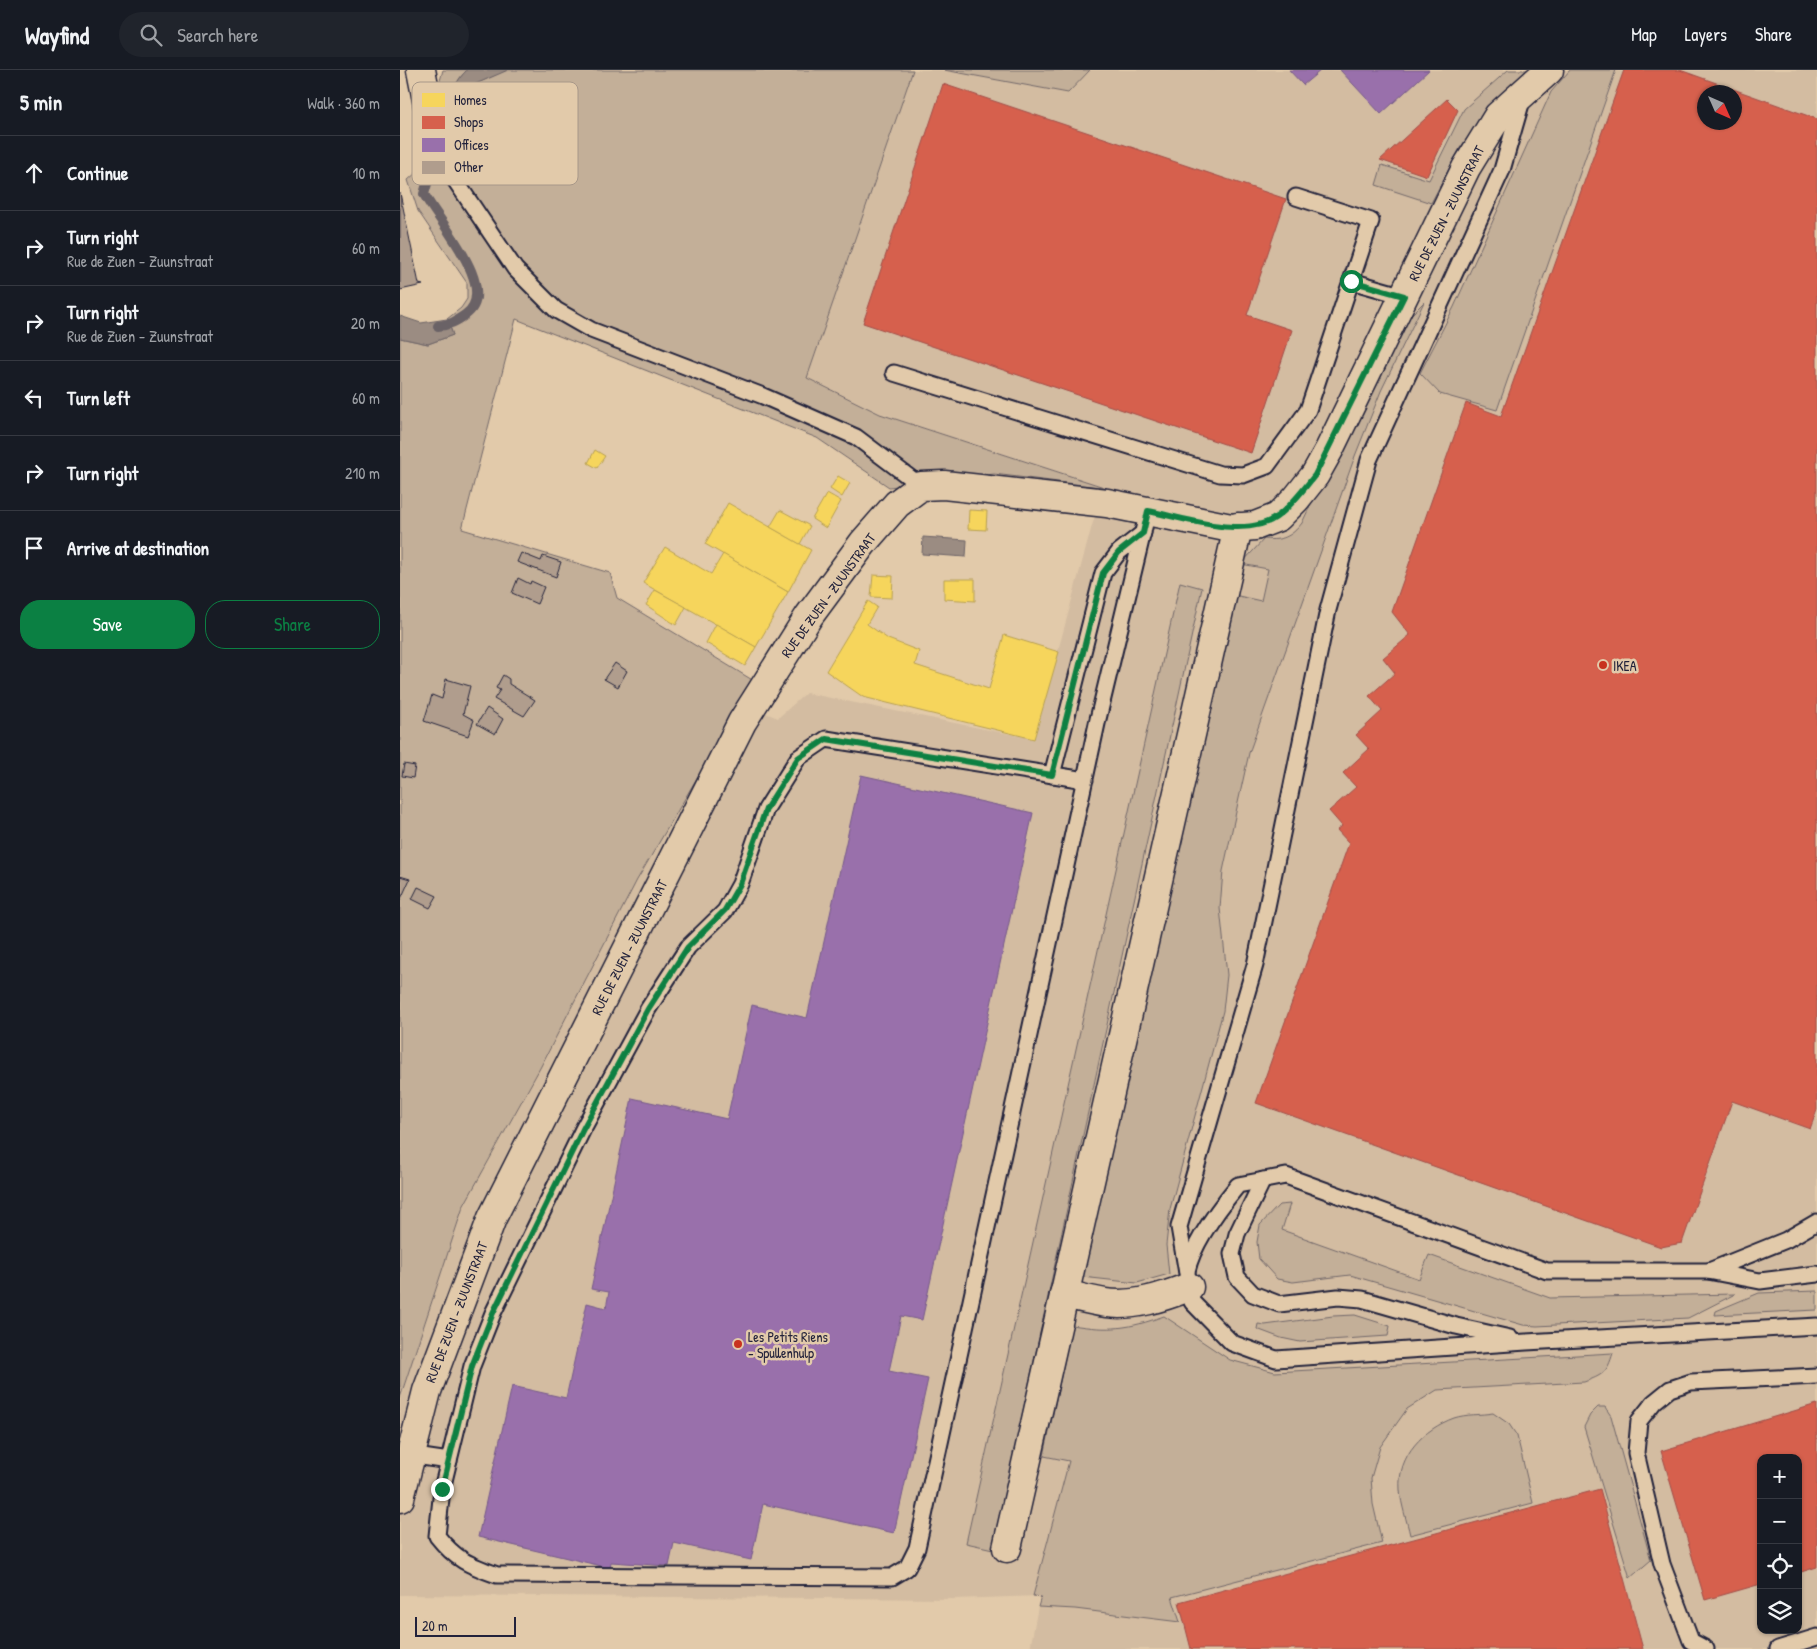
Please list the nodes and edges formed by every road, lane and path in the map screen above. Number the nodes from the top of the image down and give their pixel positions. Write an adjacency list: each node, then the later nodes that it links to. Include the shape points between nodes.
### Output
1 (1549, 70): 2 (street, RUE DE ZUEN - ZUUNSTRAAT)
2 (1525, 91): 6 (street, RUE DE ZUEN - ZUUNSTRAAT, via 1498,116 1466,168); 17 (lane, via 1502,170 1369,460 1328,610 1255,966 1179,1227)
3 (458, 185): 8 (lane, via 515,269 556,310 591,330 763,396 856,437)
4 (1296, 197): 5 (lane, via 1371,221)
5 (1351, 281): 6 (lane); 7 (lane, via 1308,410 1266,466 1243,475 1220,474)
6 (1404, 296): 10 (street, RUE DE ZUEN - ZUUNSTRAAT, via 1315,475 1278,516 1255,526)
7 (894, 373)
8 (921, 486): 9 (street, RUE DE ZUEN - ZUUNSTRAAT, via 944,484 1107,503); 22 (street, RUE DE ZUEN - ZUUNSTRAAT, via 897,504 863,542 809,616 742,722 492,1218 426,1391)
9 (1146, 522): 10 (street, RUE DE ZUEN - ZUUNSTRAAT); 11 (lane, via 1103,573); 12 (lane)
10 (1238, 527): 18 (street)
11 (1052, 775): 12 (lane); 23 (lane, via 826,739 798,758 766,809 740,884 725,910 688,947 648,1009 583,1129 493,1313 472,1366)
12 (1085, 780): 23 (lane, via 917,1548 907,1568 892,1577 498,1575 461,1561 448,1551 438,1536 442,1489)
13 (1263, 1180): 15 (lane, via 1286,1176 1547,1271); 17 (lane, via 1238,1185 1224,1203 1190,1258); 20 (lane, via 1237,1234 1232,1254 1237,1277 1253,1294 1279,1304 1338,1297 1362,1299)
14 (1817, 1222): 15 (lane, via 1786,1240)
15 (1708, 1271): 16 (lane, via 1760,1281)
16 (1817, 1274)
17 (1187, 1280): 18 (street, via 1156,1299 1134,1302 1108,1304); 20 (lane, via 1192,1302 1232,1343 1276,1358)
18 (1064, 1294): 25 (street)
19 (1817, 1326): 20 (lane)
20 (1526, 1342)
21 (1817, 1376): 27 (lane, via 1691,1382 1670,1389 1639,1421 1636,1453 1662,1564 1691,1641)
22 (409, 1455): 23 (lane); 24 (street, RUE DE ZUEN - ZUUNSTRAAT)
23 (449, 1461)
24 (400, 1498)
25 (1006, 1548)
26 (1817, 1637): 28 (lane)
27 (1706, 1649)
28 (1778, 1649)

